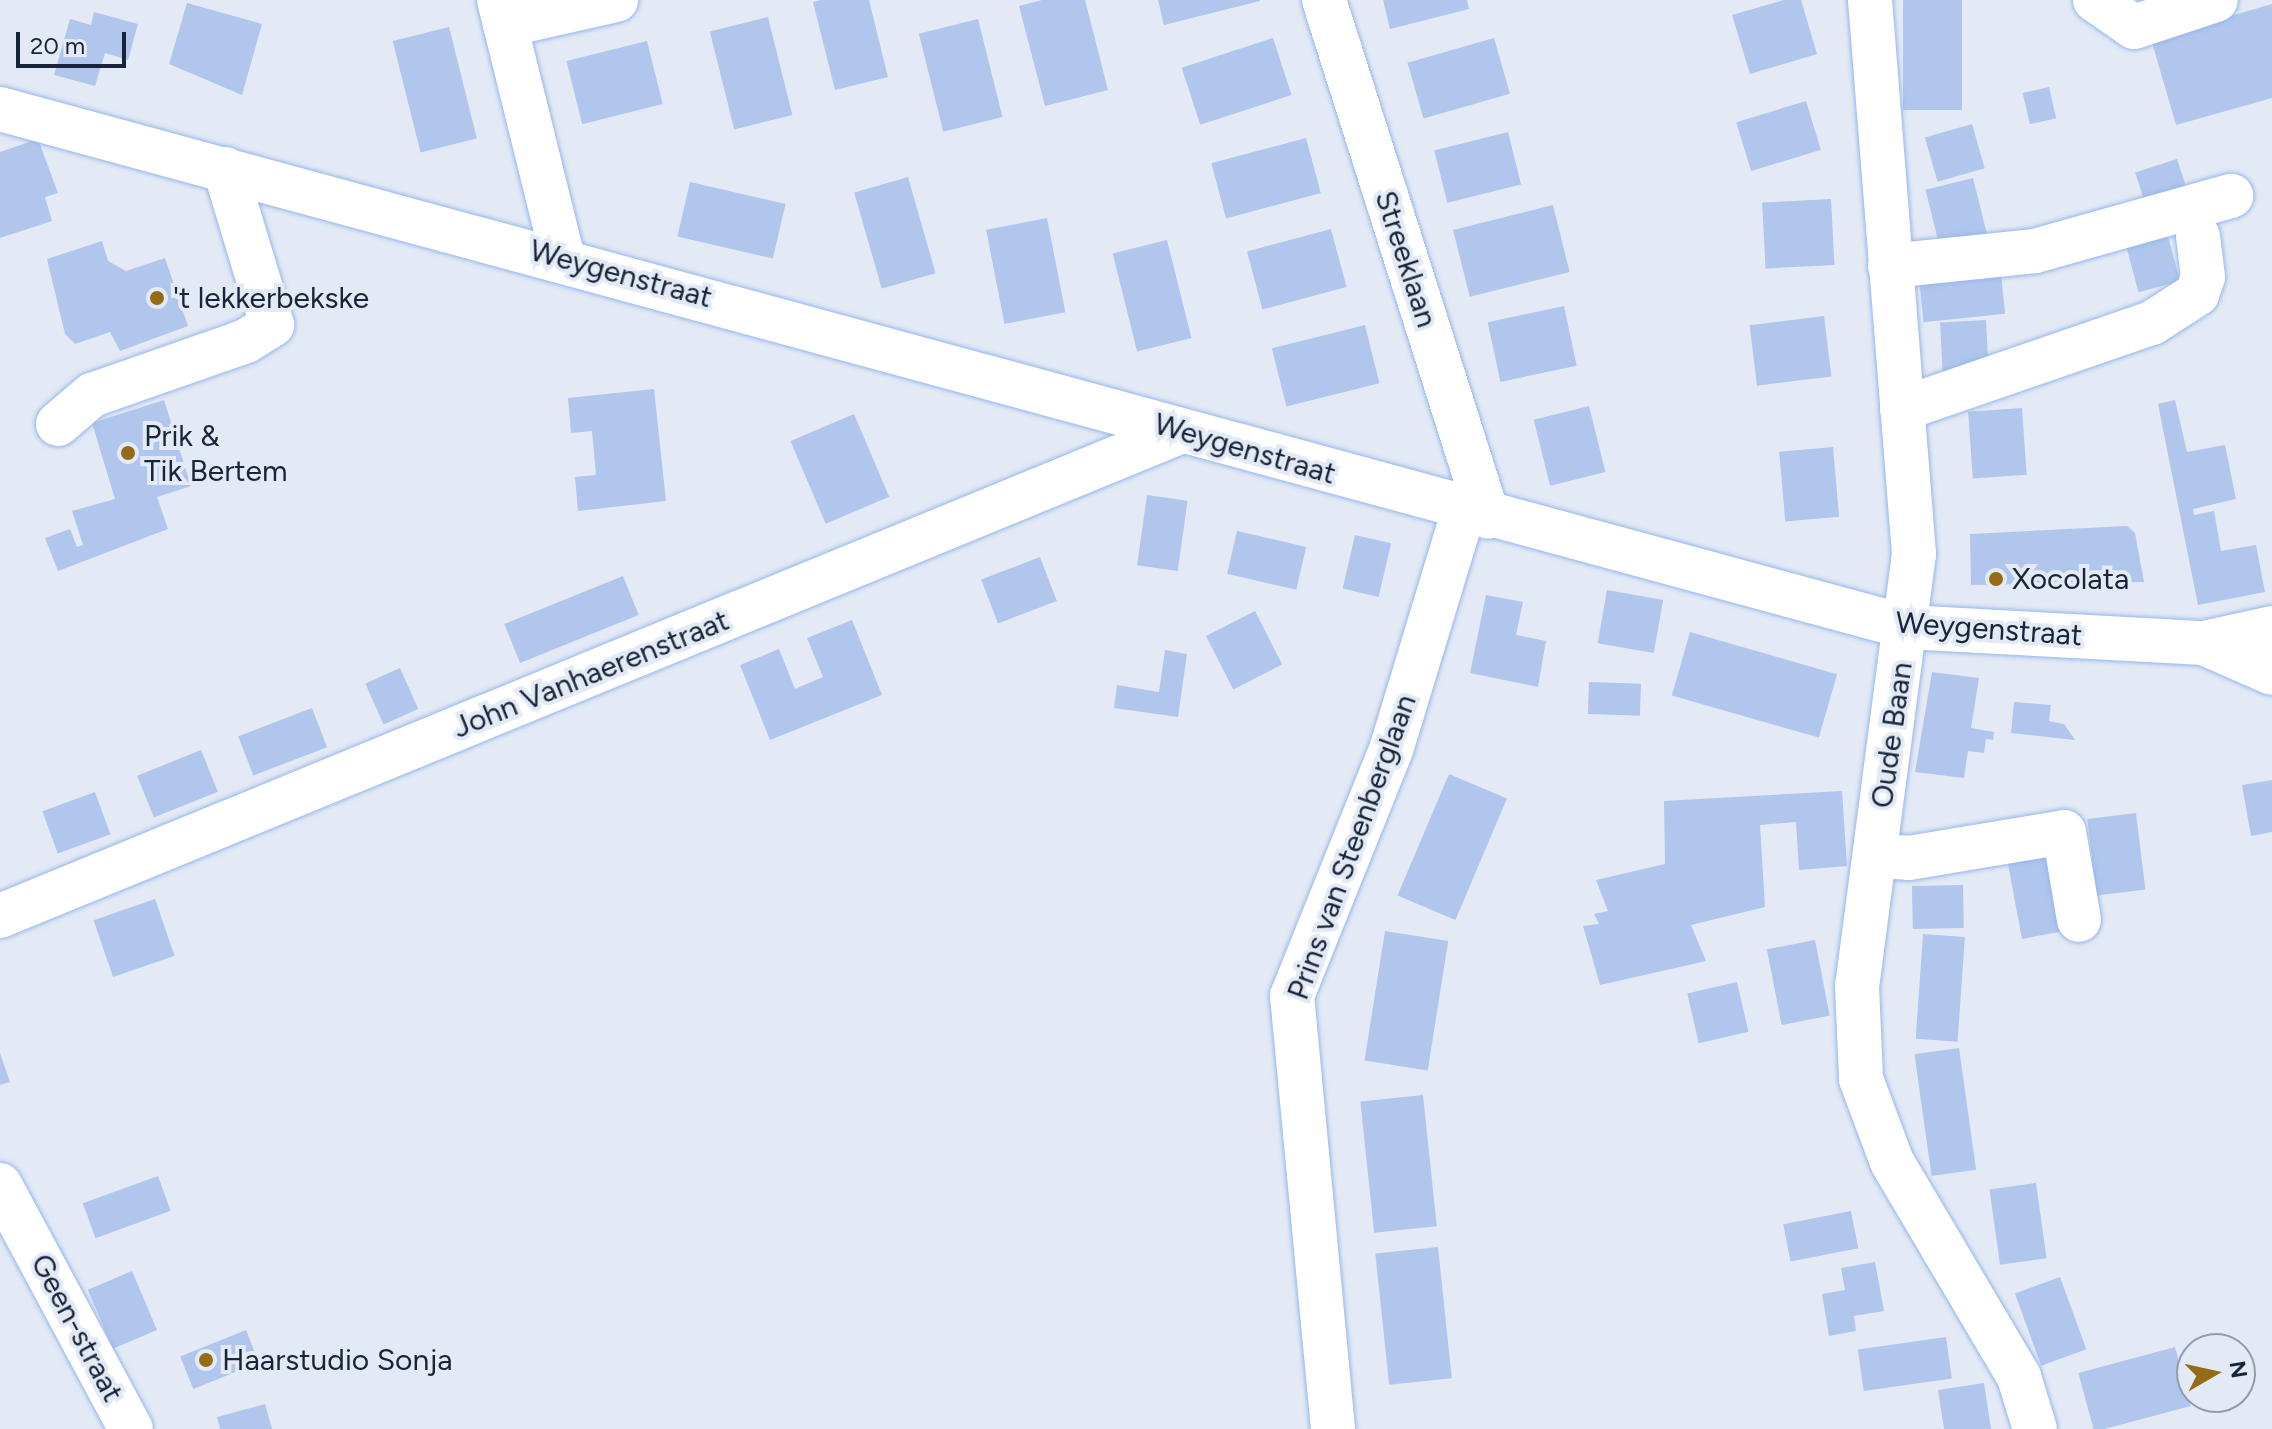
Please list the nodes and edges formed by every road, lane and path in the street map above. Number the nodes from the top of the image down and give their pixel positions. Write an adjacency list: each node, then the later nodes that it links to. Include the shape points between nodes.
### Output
1 (616, 0): 6 (street)
2 (1324, 0): 16 (street, Streeklaan)
3 (1870, 0): 12 (street, Oude Baan)
4 (2095, 0): 5 (street, via 2134,27)
5 (2216, 0)
6 (502, 13): 11 (street)
7 (0, 109): 8 (street, Weygenstraat)
8 (225, 169): 11 (street, Weygenstraat); 14 (street, via 272,325 246,341 92,395)
9 (2231, 196): 12 (street, via 2035,251)
10 (2198, 236): 13 (street, via 2203,277 2197,294 2152,323)
11 (563, 258): 15 (street, Weygenstraat)
12 (1890, 266): 13 (street, Oude Baan)
13 (1902, 409): 17 (street, Oude Baan, via 1914,554)
14 (58, 424)
15 (1182, 431): 16 (street, Weygenstraat); 22 (street, John Vanhaerenstraat)
16 (1476, 514): 17 (street, Weygenstraat); 26 (street, Prins van Steenberglaan, via 1391,750 1292,996)
17 (1906, 627): 19 (street, Weygenstraat); 21 (street, Oude Baan)
18 (2272, 628): 19 (street)
19 (2204, 643): 20 (street, Weygenstraat)
20 (2272, 673)
21 (1875, 856): 23 (street, via 1909,858 2064,832); 27 (street, Oude Baan, via 1857,986 1861,1079 1892,1162 2019,1377)
22 (0, 916)
23 (2079, 920)
24 (0, 1185): 25 (street, Geen-straat)
25 (131, 1429)
26 (1333, 1429)
27 (2035, 1429)

